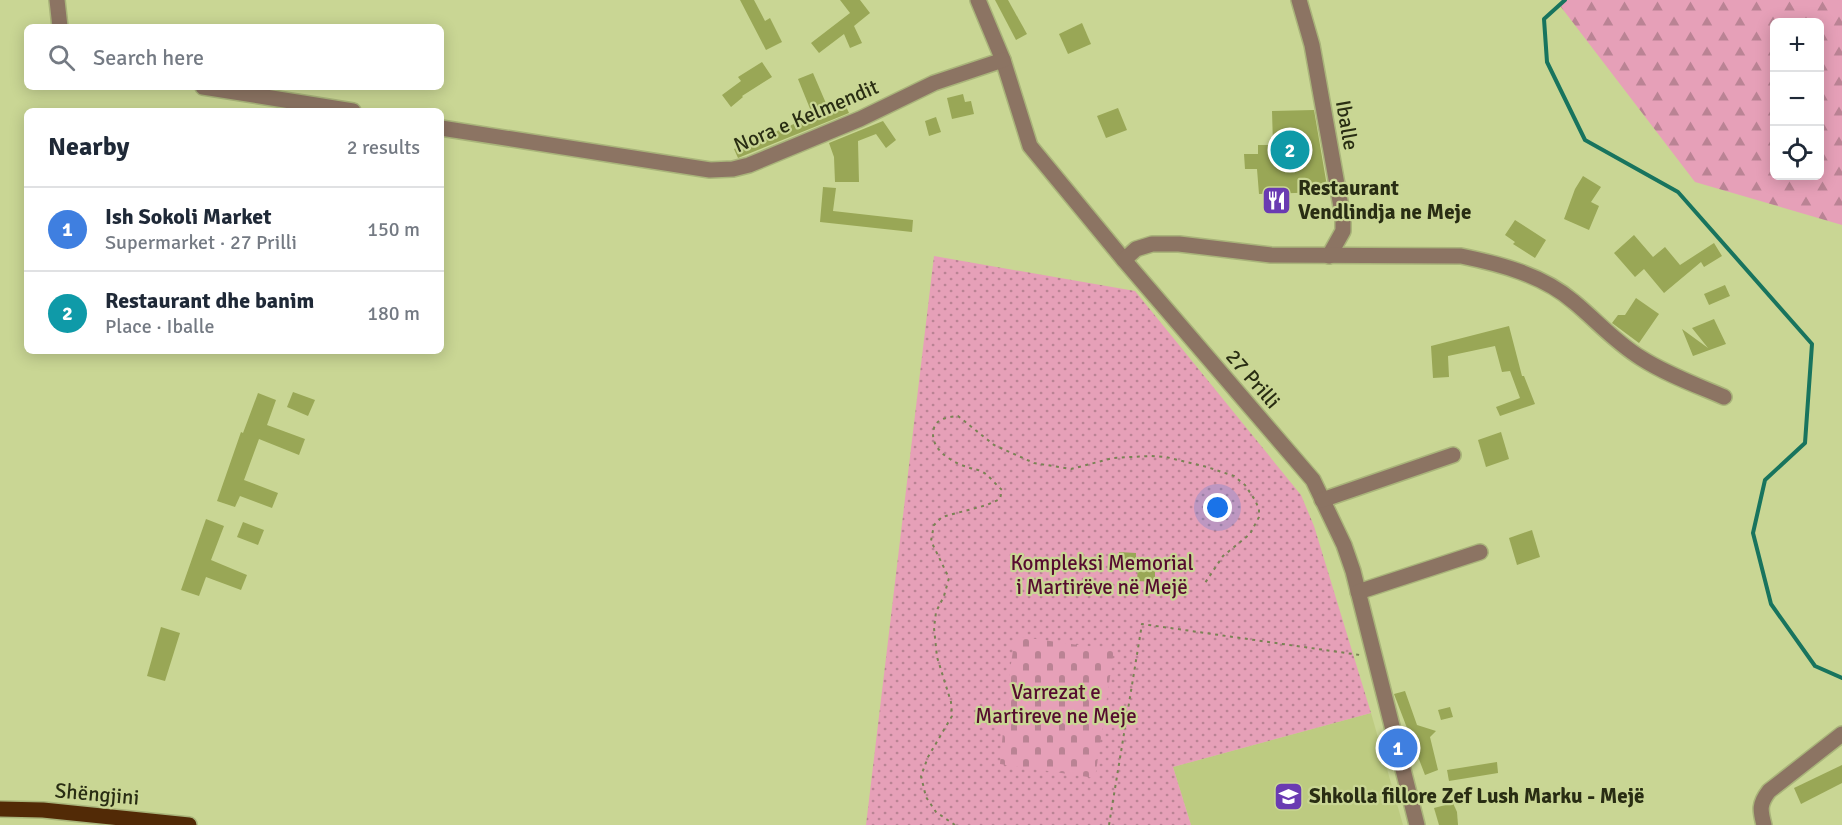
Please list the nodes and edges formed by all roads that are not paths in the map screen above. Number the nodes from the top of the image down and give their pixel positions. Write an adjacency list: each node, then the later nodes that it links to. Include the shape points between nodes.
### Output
1 (57, 0): 4 (street)
2 (978, 0): 5 (street, 27 Prilli)
3 (1299, 0): 9 (street, Iballe, via 1312,45 1343,218 1343,231)
4 (60, 24)
5 (1003, 60): 8 (street, Nora e Kelmendit, via 934,83 860,119 733,170 710,170); 10 (street, 27 Prilli, via 1030,146)
6 (222, 90): 7 (street)
7 (334, 108)
8 (444, 128)
9 (1329, 256): 10 (street, via 1152,244 1136,249); 11 (street, via 1461,256 1513,269 1539,279 1573,300 1611,338 1642,359)
10 (1124, 260): 13 (street, 27 Prilli, via 1313,480)
11 (1724, 397)
12 (1453, 455): 13 (street)
13 (1322, 500): 15 (street, 27 Prilli, via 1344,545)
14 (1480, 552): 15 (street)
15 (1358, 592): 19 (street, 27 Prilli)
16 (1842, 734): 20 (street, via 1769,791 1762,800)
17 (0, 808): 18 (main road, Shëngjini)
18 (189, 825)
19 (1417, 825)
20 (1764, 825)

